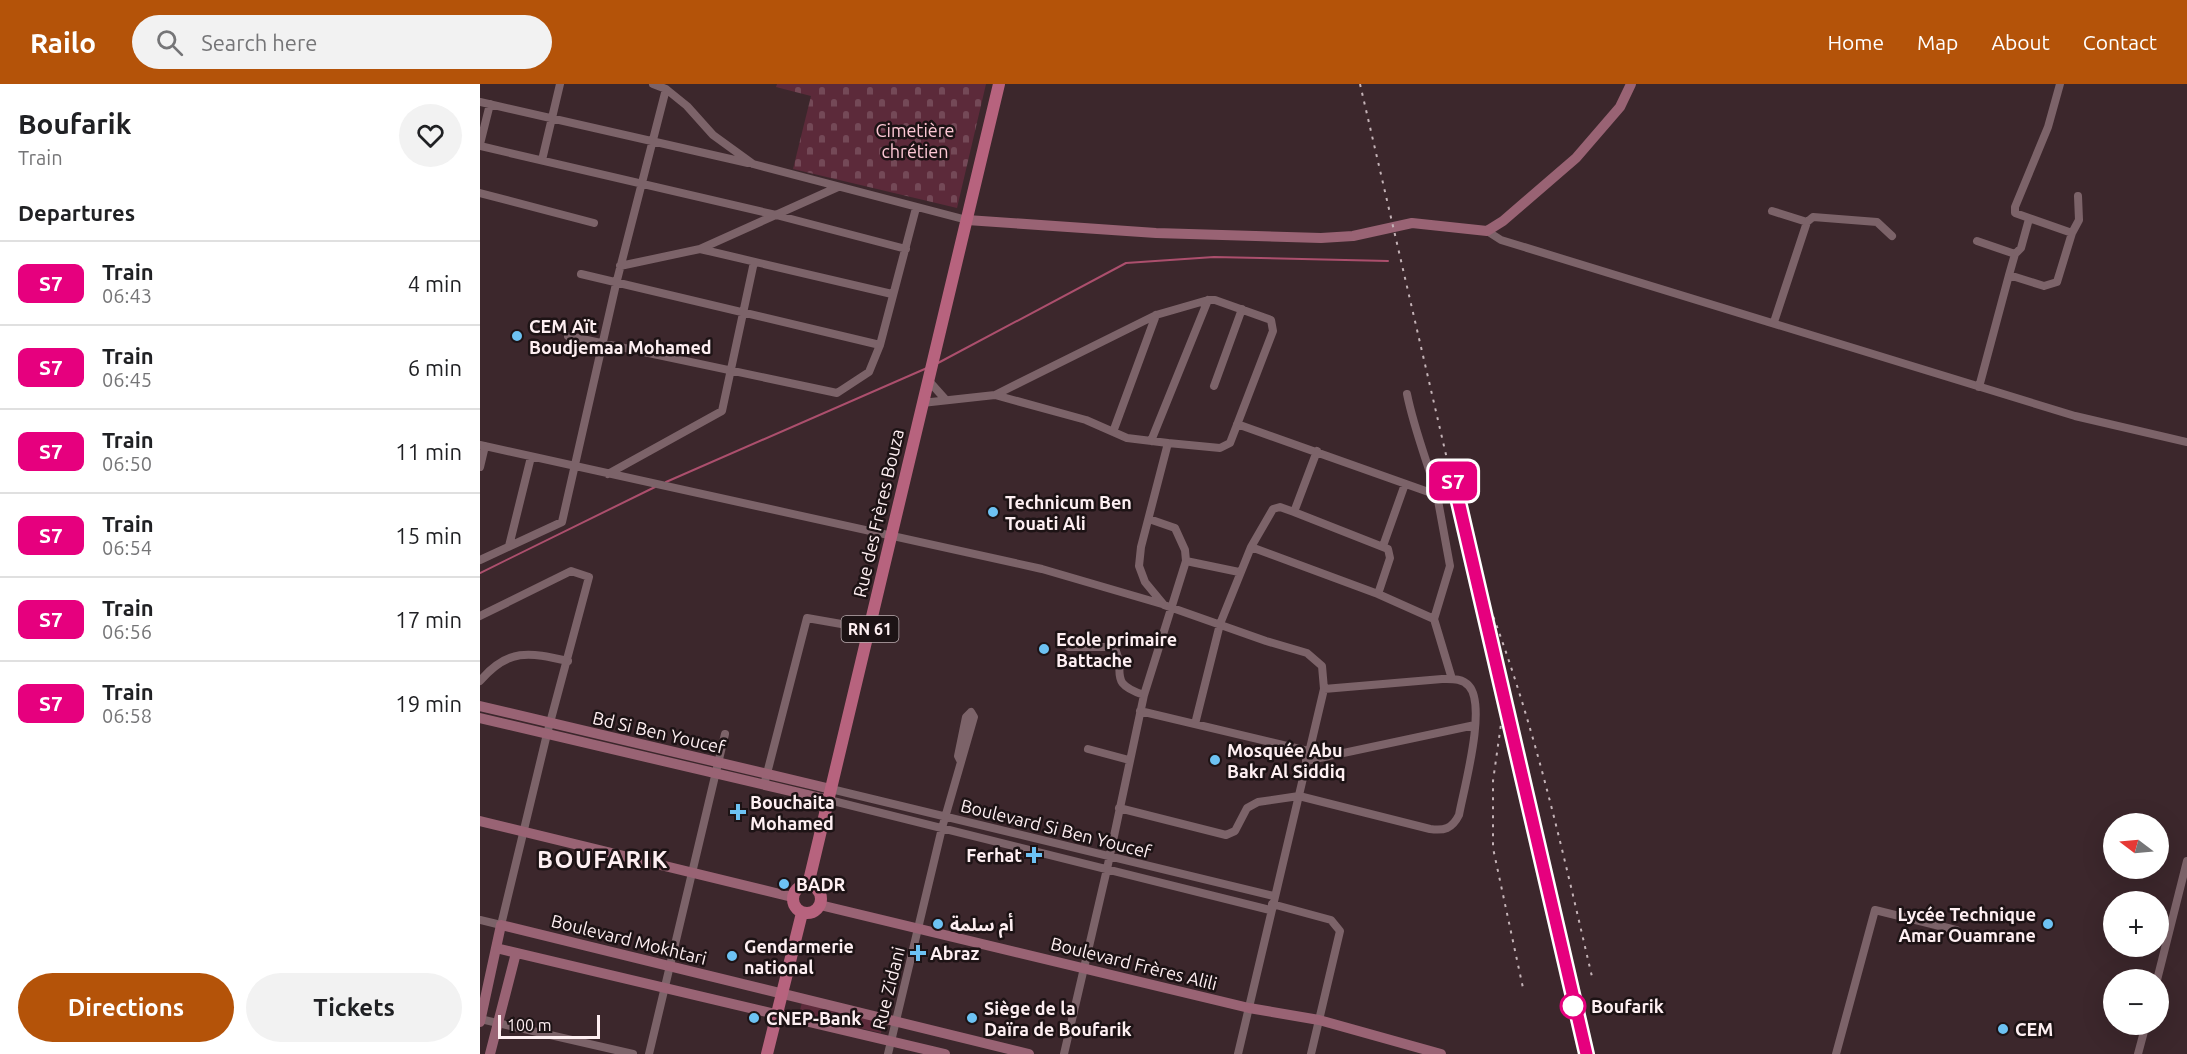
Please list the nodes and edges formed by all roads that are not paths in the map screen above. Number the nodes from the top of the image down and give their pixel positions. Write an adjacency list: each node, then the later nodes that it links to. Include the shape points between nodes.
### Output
1 (560, 84): 9 (street)
2 (653, 84): 6 (street)
3 (999, 84): 22 (main road, RN 61)
4 (1631, 84): 25 (street, via 1620,107 1576,158)
5 (2060, 84): 21 (street, via 2048,127 2015,207 2018,216)
6 (666, 89): 10 (street); 13 (street, via 713,135)
7 (480, 102): 8 (street)
8 (490, 104): 9 (street); 11 (street)
9 (551, 118): 10 (street); 12 (street)
10 (652, 143): 13 (street); 14 (street)
11 (480, 145): 12 (street)
12 (542, 160): 14 (street)
13 (753, 164): 15 (street)
14 (641, 183): 20 (street); 33 (street)
15 (838, 187): 18 (street); 20 (street)
16 (480, 192): 24 (street)
17 (2078, 196): 26 (street, via 2080,216)
18 (916, 208): 22 (street); 30 (street)
19 (1772, 210): 23 (street)
20 (776, 215): 29 (street); 30 (street)
21 (2029, 219): 26 (street); 31 (street, via 2021,248)
22 (967, 220): 25 (street, via 1155,233 1321,238 1353,236 1412,223); 47 (main road, Rue des Frères Bouza / RN 61)
23 (1807, 222): 27 (street, via 1818,216 1878,222); 42 (street)
24 (594, 223)
25 (1487, 231): 42 (street, via 1501,240)
26 (2072, 233): 35 (street, via 2057,282 2044,286)
27 (1892, 236)
28 (1977, 241): 31 (street)
29 (700, 249): 32 (street); 33 (street)
30 (906, 249): 37 (street)
31 (2015, 254): 35 (street)
32 (754, 262): 37 (street); 40 (street)
33 (621, 266): 36 (street)
34 (581, 274): 36 (street)
35 (2009, 275): 49 (street)
36 (616, 284): 40 (street); 44 (street)
37 (892, 294): 45 (street)
38 (1208, 300): 39 (street); 41 (street); 56 (street)
39 (1242, 309): 48 (street); 54 (street, via 1269,318 1274,328)
40 (743, 314): 45 (street); 46 (street)
41 (1156, 315): 51 (street); 55 (street)
42 (1774, 322): 49 (street)
43 (568, 336): 44 (street)
44 (603, 344): 46 (street); 63 (street)
45 (880, 345): 46 (street, via 869,372 837,393)
46 (731, 371): 64 (street, via 722,411)
47 (929, 376): 52 (street); 53 (main road, Rue des Frères Bouza / RN 61)
48 (1214, 386)
49 (1979, 387): 57 (street, via 2086,419)
50 (1407, 394): 66 (street, via 1416,435)
51 (995, 395): 52 (street); 55 (street, via 1058,411)
52 (945, 399): 53 (street)
53 (922, 403): 69 (main road, Rue des Frères Bouza / RN 61)
54 (1237, 424): 58 (street, via 1224,448); 60 (street)
55 (1113, 432): 56 (street, via 1133,440)
56 (1151, 441): 58 (street)
57 (2187, 442)
58 (1168, 443): 68 (street)
59 (482, 446): 61 (street); 62 (street)
60 (1317, 451): 65 (street); 67 (street)
61 (531, 457): 63 (street); 70 (street)
62 (480, 467)
63 (574, 467): 64 (street); 70 (street, via 562,522)
64 (608, 474): 69 (street)
65 (1405, 484): 66 (street); 71 (street)
66 (1437, 495): 79 (street, via 1450,566)
67 (1294, 512): 71 (street); 72 (street, via 1273,509)
68 (1149, 519): 74 (street, via 1175,528); 77 (street, via 1139,566 1145,582)
69 (892, 536): 77 (street, via 1042,569); 81 (main road, Rue des Frères Bouza / RN 61)
70 (509, 546): 73 (street)
71 (1383, 546): 76 (street, via 1390,551 1390,558)
72 (1251, 547): 75 (street); 76 (street)
73 (480, 560)
74 (1186, 561): 75 (street); 77 (street)
75 (1239, 573): 80 (street)
76 (1378, 594): 79 (street)
77 (1168, 606): 80 (street); 87 (street)
78 (480, 616): 83 (street, via 571,571 589,577)
79 (1434, 619): 84 (street)
80 (1220, 624): 86 (street, via 1307,652 1322,666); 92 (street)
81 (870, 629): 103 (street, via 807,618); 104 (main road, Rue des Frères Bouza / RN 61)
82 (1069, 647): 87 (street, via 1114,647 1118,680)
83 (568, 661): 85 (street, via 523,653 507,657); 91 (street)
84 (1452, 679): 86 (street); 93 (street, via 1464,682 1474,694)
85 (480, 681)
86 (1324, 685): 98 (street)
87 (1144, 695): 89 (street)
88 (480, 706): 91 (street, Bd Si Ben Youcef)
89 (1140, 711): 92 (street); 100 (street)
90 (480, 718): 94 (street, Bd Si Ben Youcef)
91 (550, 722): 94 (street); 96 (street, Bd Si Ben Youcef)
92 (1196, 724): 98 (street)
93 (1475, 725): 101 (street); 105 (street, via 1459,815 1449,828 1430,829)
94 (547, 734): 96 (street, Bd Si Ben Youcef); 110 (street)
95 (726, 734): 102 (street)
96 (608, 742): 102 (street, Bd Si Ben Youcef)
97 (1088, 749): 100 (street)
98 (1308, 751): 101 (street)
99 (960, 760): 99 (street, via 974,717 971,712 966,717); 107 (street, Rue Zidani)
100 (1129, 760): 106 (street)
101 (1306, 761): 105 (street)
102 (717, 768): 103 (street, Bd Si Ben Youcef); 114 (street)
103 (766, 779): 104 (street, Bd Si Ben Youcef)
104 (830, 795): 107 (street, Boulevard Si Ben Youcef); 109 (street, Boulevard Si Ben Youcef); 115 (main road, Rue des Frères Bouza / RN 61)
105 (1299, 796): 106 (street, via 1258,802 1247,808 1230,835); 117 (street)
106 (1119, 808): 111 (street)
107 (945, 816): 109 (street, Rue Zidani); 111 (street, Boulevard Si Ben Youcef)
108 (480, 821): 110 (street)
109 (942, 828): 113 (street, Boulevard Si Ben Youcef); 122 (street, Rue Zidani)
110 (522, 832): 114 (street); 121 (street)
111 (1110, 856): 113 (street); 117 (street, Boulevard Si Ben Youcef)
112 (2187, 861): 128 (street)
113 (1107, 869): 117 (street, Boulevard Si Ben Youcef); 127 (street)
114 (693, 872): 116 (street); 126 (street)
115 (808, 885): 116 (main road, via 800,887); 118 (main road, via 820,894)
116 (792, 897): 119 (main road, via 794,907)
117 (1272, 903): 131 (street); 134 (street, via 1331,920 1340,928)
118 (820, 905): 119 (main road, via 814,911); 122 (street, Boulevard Frères Alili)
119 (802, 913): 130 (main road)
120 (480, 920): 121 (street)
121 (501, 925): 124 (street); 126 (street, Boulevard Mokhtari)
122 (918, 928): 127 (street, Boulevard Frères Alili); 135 (street, Rue Zidani)
123 (1956, 930): 151 (street, via 1875,910)
124 (496, 948): 125 (street, Boulevard Mokhtari); 133 (street)
125 (516, 953): 129 (street, Boulevard Mokhtari); 136 (street)
126 (671, 966): 129 (street); 130 (street, Boulevard Mokhtari)
127 (1084, 968): 131 (street, Boulevard Frères Alili); 147 (street)
128 (2160, 969)
129 (666, 987): 132 (street, Boulevard Mokhtari); 142 (street)
130 (782, 994): 132 (main road); 135 (street, Boulevard Mokhtari)
131 (1249, 1008): 134 (street, Boulevard Frères Alili); 148 (street)
132 (777, 1013): 138 (street, Boulevard Mokhtari); 143 (main road)
133 (480, 1020): 136 (street)
134 (1319, 1020): 139 (street, Boulevard Frères Alili); 149 (street)
135 (896, 1021): 138 (street, Rue Zidani); 146 (street, Boulevard Mokhtari)
136 (498, 1022): 140 (street); 141 (street)
137 (2142, 1035): 152 (street)
138 (891, 1041): 144 (street, Rue Zidani); 145 (street, Boulevard Mokhtari)
139 (1419, 1051): 150 (street, Boulevard Frères Alili)
140 (490, 1054)
141 (633, 1054)
142 (649, 1054)
143 (767, 1054)
144 (888, 1054)
145 (945, 1054)
146 (1029, 1054)
147 (1064, 1054)
148 (1238, 1054)
149 (1311, 1054)
150 (1441, 1054)
151 (1836, 1054)
152 (2138, 1054)

